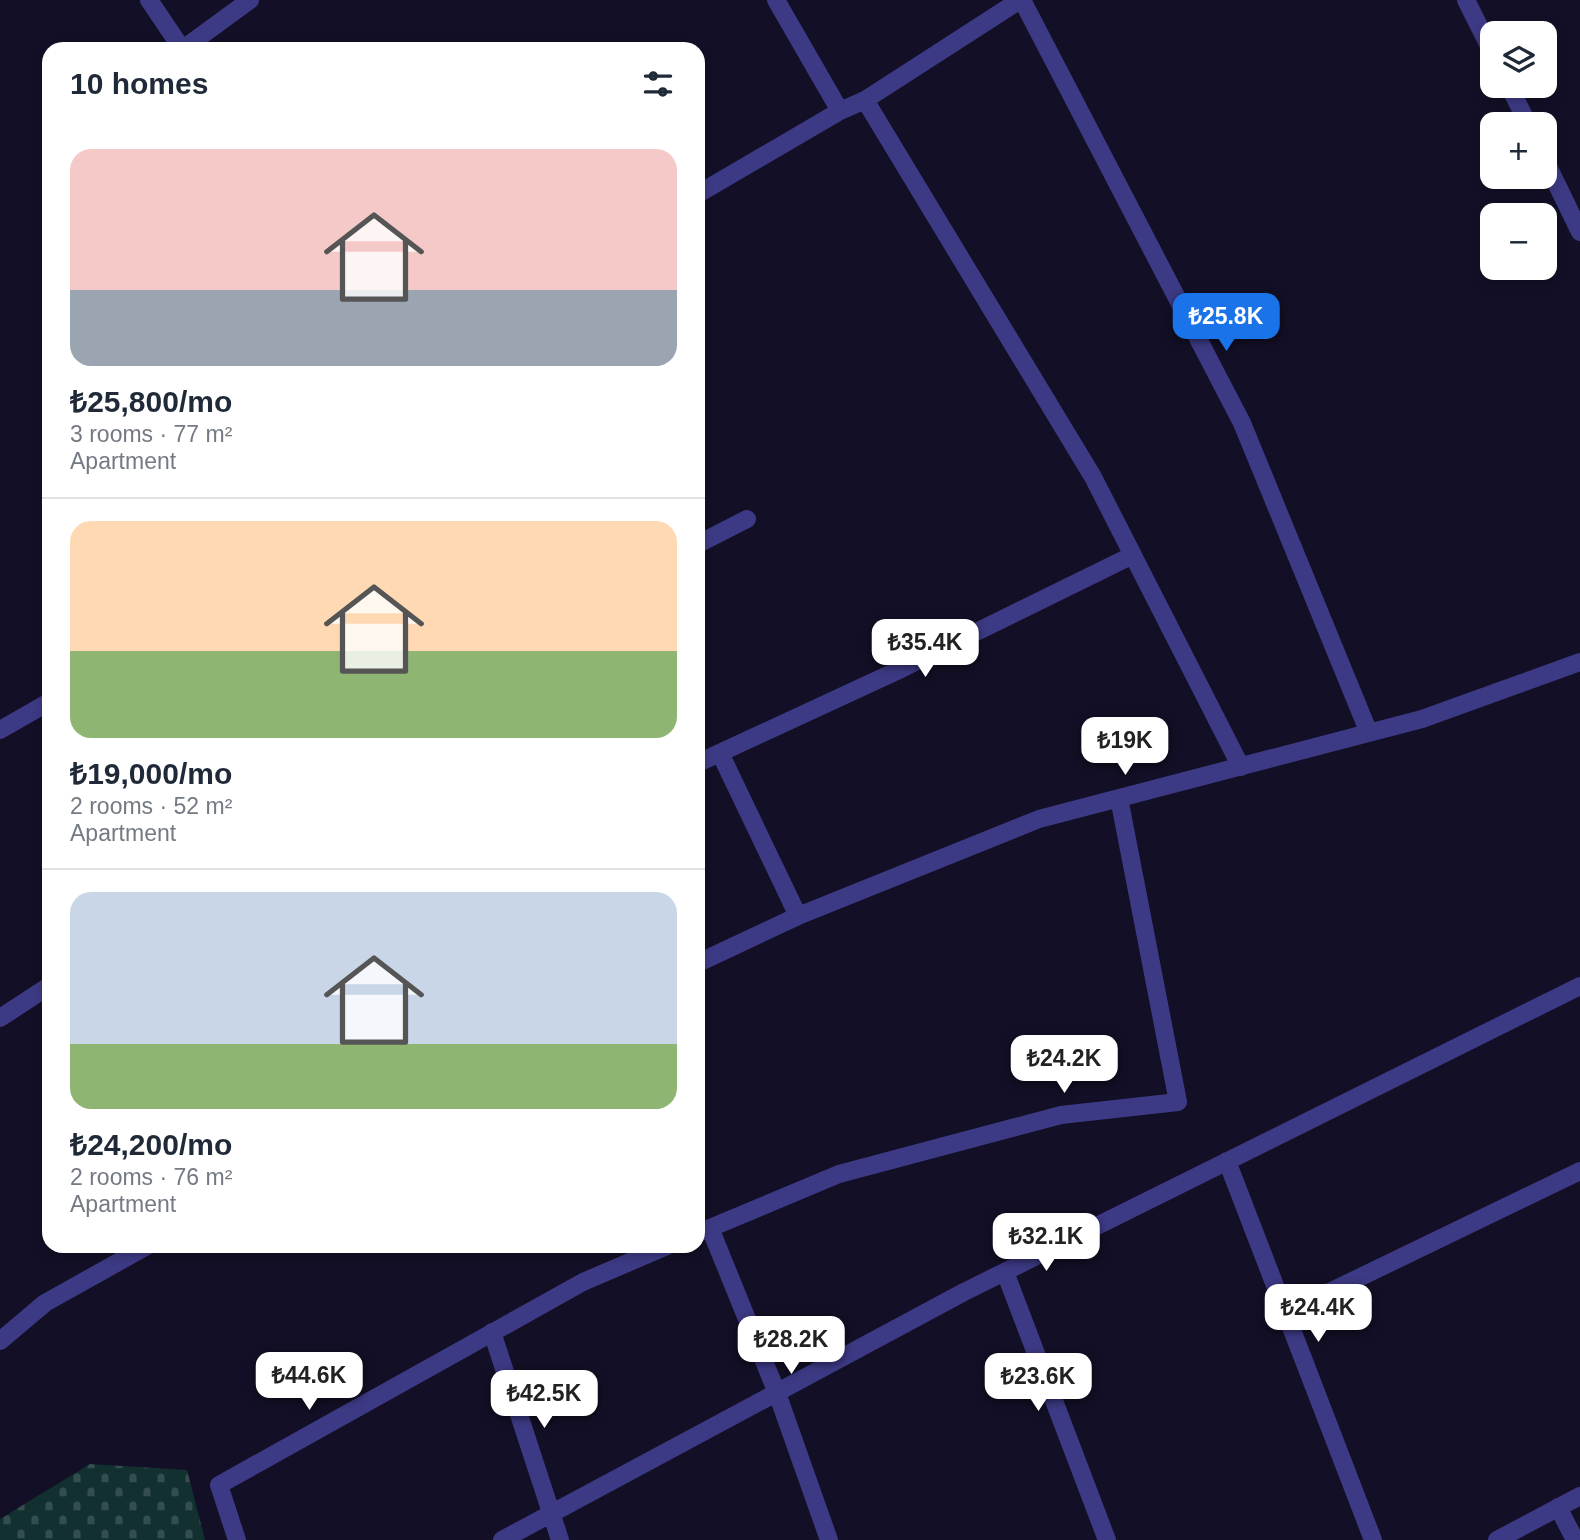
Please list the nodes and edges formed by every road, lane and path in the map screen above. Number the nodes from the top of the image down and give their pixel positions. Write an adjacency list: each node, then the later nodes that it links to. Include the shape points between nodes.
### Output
1 (149, 0): 7 (street)
2 (250, 0): 8 (street)
3 (776, 0): 10 (street)
4 (1021, 0): 9 (street); 20 (street, via 1242,423)
5 (1466, 0): 6 (street)
6 (1480, 28)
7 (178, 42)
8 (193, 42)
9 (865, 100): 10 (street); 16 (street, via 1093,477)
10 (840, 111): 12 (street)
11 (1557, 185): 13 (street)
12 (705, 190)
13 (1580, 232)
14 (747, 519): 15 (street)
15 (705, 540)
16 (1133, 555): 21 (street); 23 (street)
17 (1580, 662): 20 (street, via 1422,719)
18 (42, 706): 19 (street)
19 (0, 730)
20 (1369, 733): 23 (street)
21 (720, 753): 22 (street); 25 (street)
22 (705, 760)
23 (1241, 767): 24 (street)
24 (1119, 798): 25 (street, via 1039,820); 32 (street, via 1178,1102 1061,1115 839,1174)
25 (798, 916): 26 (street)
26 (705, 960)
27 (1580, 986): 30 (street)
28 (42, 991): 29 (street)
29 (0, 1018)
30 (1227, 1161): 36 (street); 37 (street)
31 (1580, 1171): 37 (street)
32 (705, 1230)
33 (705, 1232): 40 (street)
34 (134, 1253): 39 (street, via 45,1303)
35 (651, 1253): 38 (street, via 583,1282)
36 (1005, 1272): 40 (street); 48 (street)
37 (1286, 1313): 49 (street)
38 (492, 1332): 43 (street); 44 (street, via 219,1485)
39 (0, 1341)
40 (777, 1393): 43 (street); 47 (street)
41 (1580, 1496): 42 (street)
42 (1558, 1507): 50 (street); 51 (street)
43 (551, 1514): 45 (street); 46 (street)
44 (237, 1540)
45 (502, 1540)
46 (560, 1540)
47 (829, 1540)
48 (1107, 1540)
49 (1373, 1540)
50 (1497, 1540)
51 (1574, 1540)

